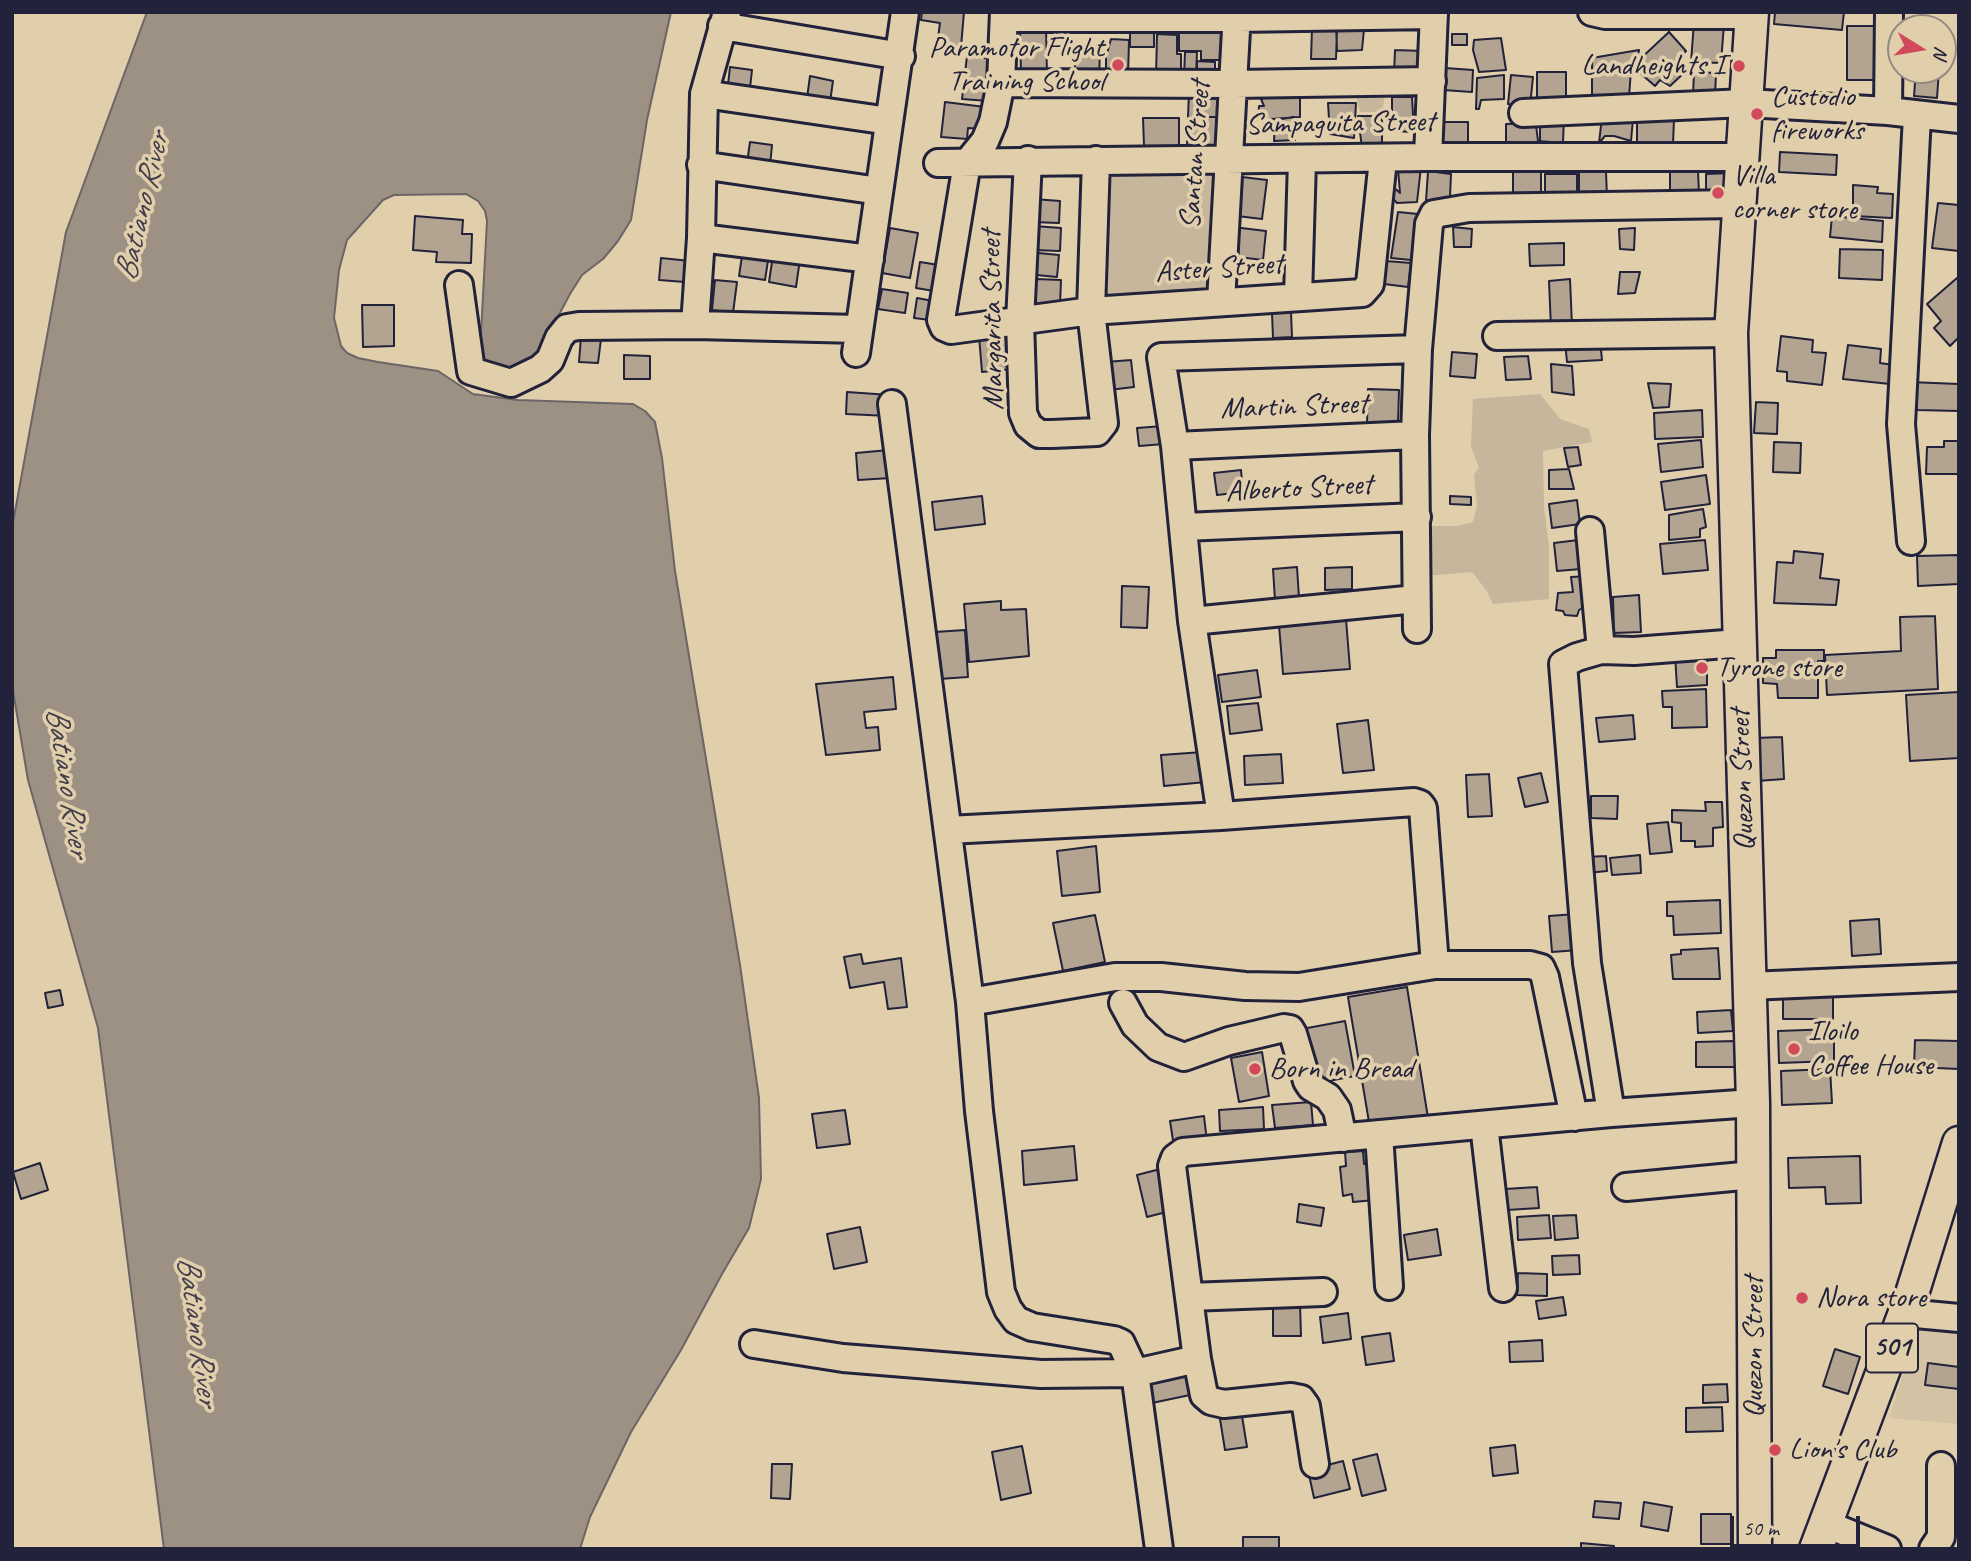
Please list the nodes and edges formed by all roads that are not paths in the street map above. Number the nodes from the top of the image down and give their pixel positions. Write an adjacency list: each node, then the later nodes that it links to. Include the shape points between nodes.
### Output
1 (905, 12): 9 (street)
2 (1592, 12): 5 (street)
3 (1889, 12): 15 (street)
4 (1434, 14): 7 (street); 10 (street)
5 (1739, 14): 14 (main road, Quezon Street)
6 (1004, 15): 7 (street); 11 (street)
7 (1237, 15): 12 (street, Santan Street)
8 (725, 19): 9 (street); 13 (street)
9 (901, 56): 19 (street)
10 (1432, 81): 12 (street); 20 (street)
11 (1001, 83): 12 (street); 28 (street, via 985,141)
12 (1234, 84): 22 (street, Santan Street)
13 (704, 94): 19 (street); 29 (street)
14 (1746, 103): 15 (street); 16 (street); 21 (main road, Quezon Street)
15 (1888, 111): 17 (street)
16 (1524, 113)
17 (1917, 116): 18 (street); 49 (street, via 1901,424)
18 (1959, 119)
19 (889, 121): 30 (street, via 894,163)
20 (1428, 157): 21 (street, Sampaguita Street); 23 (street, Sampaguita Street)
21 (1742, 157): 31 (main road, Quezon Street)
22 (1228, 159): 25 (street, Sampaguita Street); 26 (street, Sampaguita Street); 36 (street, Santan Street)
23 (1383, 159): 26 (street, Sampaguita Street); 35 (street, Aster Street, via 1370,284 1362,293)
24 (1028, 160): 25 (street, Sampaguita Street); 28 (street, Sampaguita Street); 38 (street, Margarita Street)
25 (1096, 160): 37 (street, Margarita Street)
26 (1302, 160): 35 (street)
27 (938, 163): 28 (street, Sampaguita Street)
28 (967, 163): 38 (street, Aster Street, via 944,327 951,330)
29 (701, 165): 30 (street); 32 (street)
30 (879, 191): 33 (street)
31 (1738, 204): 40 (main road, Quezon Street); 42 (street, via 1469,208 1434,214 1429,224)
32 (701, 238): 33 (street); 39 (street)
33 (870, 259): 39 (street, via 858,341)
34 (459, 285): 39 (street, via 471,371 511,383 550,360 567,328)
35 (1298, 297): 36 (street, Aster Street)
36 (1221, 302): 37 (street, Aster Street)
37 (1091, 312): 38 (street, Aster Street); 38 (street, Margarita Street, via 1104,423 1097,432 1084,434 1039,434 1028,425 1023,413)
38 (1020, 321)
39 (695, 325)
40 (1731, 333): 41 (street); 53 (main road, Quezon Street)
41 (1497, 336)
42 (1418, 349): 44 (street); 45 (street, via 1161,357)
43 (892, 404): 56 (street)
44 (1415, 435): 45 (street, Martin Street); 46 (street)
45 (1175, 446): 47 (street)
46 (1417, 517): 47 (street, Alberto Street); 50 (street)
47 (1184, 527): 51 (street)
48 (1590, 530): 54 (street)
49 (1911, 541)
50 (1416, 599): 51 (street); 52 (street)
51 (1192, 621): 55 (street)
52 (1417, 629)
53 (1739, 643): 54 (street); 59 (main road, Quezon Street)
54 (1601, 650): 63 (street, via 1563,664 1587,963)
55 (1221, 816): 56 (street); 57 (street, via 1420,804)
56 (948, 830): 60 (street)
57 (1435, 965): 60 (street, via 1299,987 1115,978); 64 (street, via 1541,968)
58 (1959, 977): 59 (street)
59 (1749, 986): 62 (main road, Quezon Street)
60 (970, 1002): 79 (street, via 996,1253 1008,1309 1016,1320 1032,1327 1121,1343)
61 (1123, 1003): 67 (street, via 1135,1025 1158,1047 1184,1057 1229,1041 1290,1028 1307,1082 1337,1110)
62 (1753, 1103): 63 (street); 69 (main road, Quezon Street)
63 (1611, 1113): 64 (street)
64 (1574, 1117): 65 (street)
65 (1484, 1125): 66 (street); 72 (street)
66 (1380, 1134): 67 (street); 71 (street)
67 (1343, 1138): 74 (street, via 1183,1152 1175,1158 1172,1166)
68 (1957, 1158): 75 (main road, 501)
69 (1753, 1175): 70 (street); 84 (main road, Quezon Street)
70 (1626, 1187)
71 (1390, 1286)
72 (1503, 1288)
73 (1323, 1292): 74 (street)
74 (1189, 1297): 78 (street)
75 (1905, 1312): 76 (street); 82 (main road, 501)
76 (1959, 1318)
77 (754, 1343): 79 (street, via 843,1358 1041,1374)
78 (1197, 1359): 79 (street); 80 (street, via 1204,1395 1211,1401 1301,1399)
79 (1135, 1373): 83 (street)
80 (1315, 1464)
81 (1941, 1466): 86 (street, via 1941,1537)
82 (1821, 1536): 85 (street)
83 (1159, 1549)
84 (1755, 1549)
85 (1887, 1549)
86 (1933, 1549)

